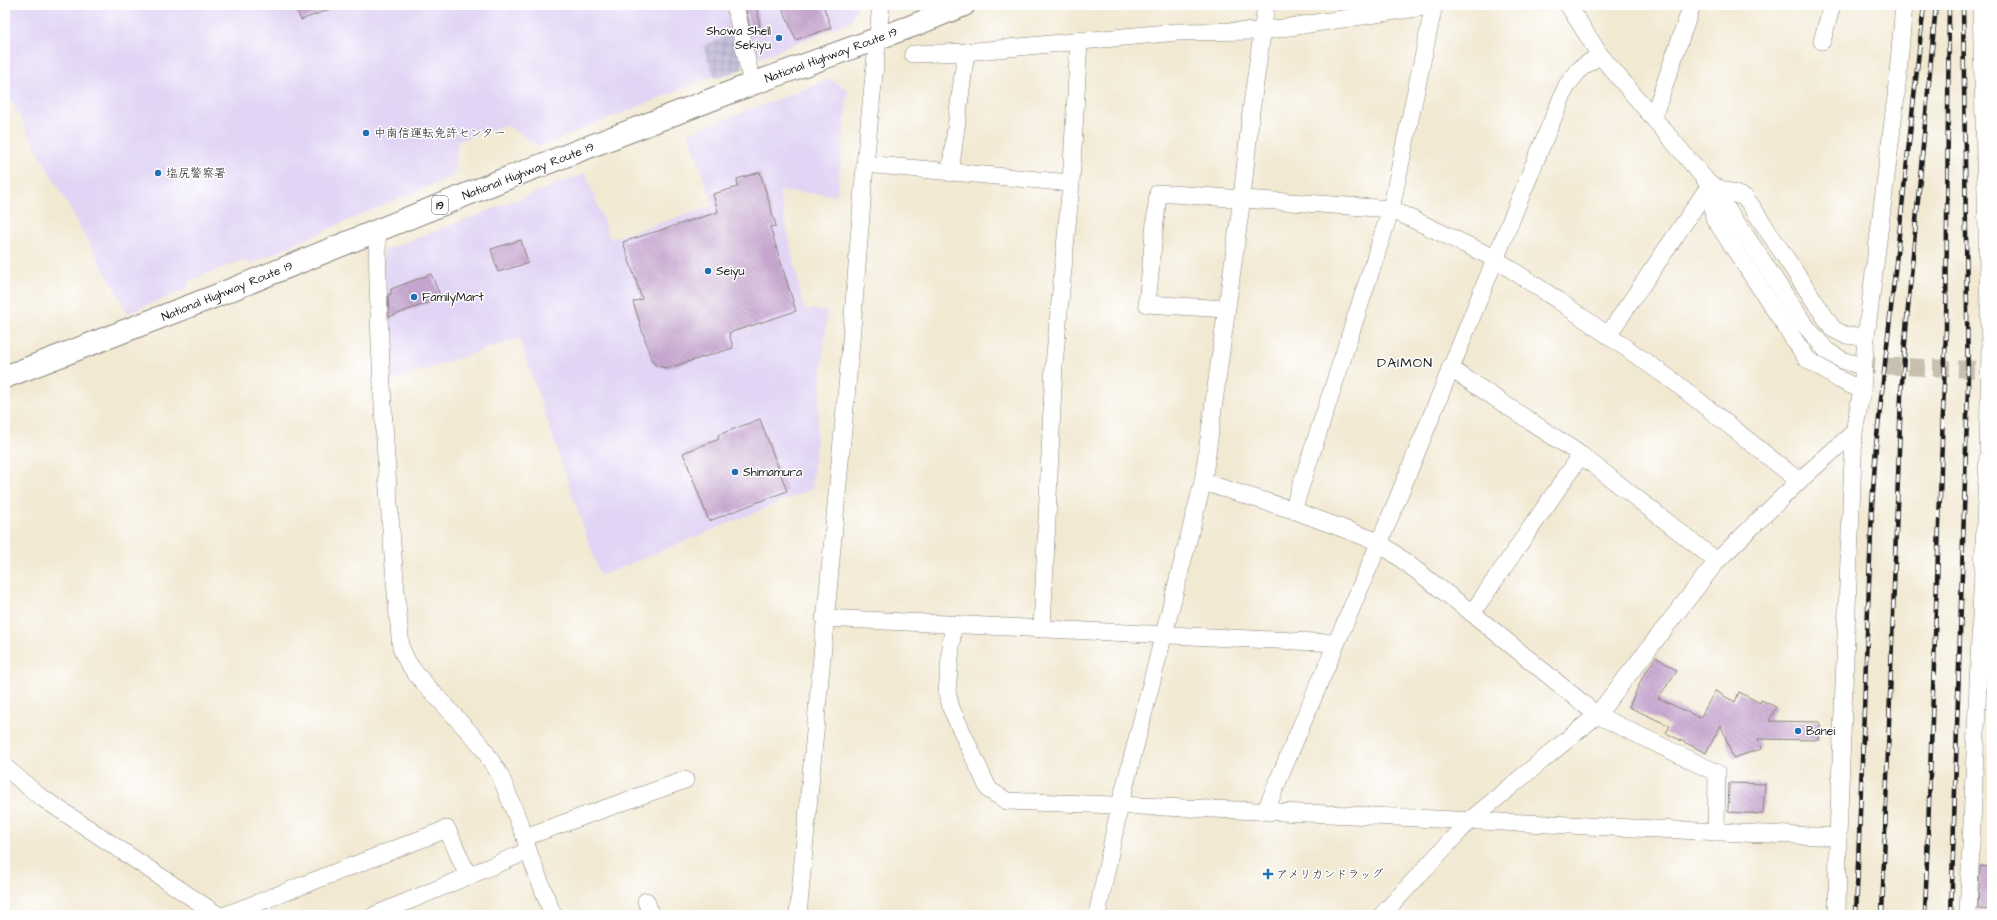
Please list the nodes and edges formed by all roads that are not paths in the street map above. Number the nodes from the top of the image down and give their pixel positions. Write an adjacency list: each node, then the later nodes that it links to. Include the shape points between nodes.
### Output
1 (736, 5): 18 (street)
2 (881, 5): 12 (street)
3 (964, 5): 12 (highway, National Highway Route 19 / 19)
4 (1266, 5): 11 (street)
5 (1435, 5): 11 (street); 25 (street)
6 (1568, 5): 17 (street)
7 (1692, 5): 19 (street)
8 (1832, 5): 14 (street)
9 (1904, 5): 30 (street, via 1896,96)
10 (1981, 5): 31 (street)
11 (1262, 31): 13 (street, via 1177,32); 24 (street)
12 (877, 38): 18 (highway, National Highway Route 19 / 19); 20 (street)
13 (1079, 40): 15 (street); 22 (street)
14 (1822, 41)
15 (966, 52): 16 (street); 21 (street)
16 (913, 54)
17 (1600, 56): 19 (street); 27 (street, via 1581,68 1567,85)
18 (752, 84): 26 (highway, National Highway Route 19 / 19)
19 (1653, 118): 23 (street)
20 (865, 164): 21 (street); 47 (street, via 850,354)
21 (950, 173): 22 (street)
22 (1072, 183): 49 (street, via 1054,365)
23 (1710, 185): 29 (street); 30 (street, via 1746,198 1833,329 1845,335); 32 (street, via 1804,324 1827,351 1842,360); 36 (street, via 1714,218 1807,359 1840,380)
24 (1242, 198): 25 (street); 28 (street); 28 (street, via 1158,193 1147,304)
25 (1391, 209): 27 (street); 42 (street)
26 (377, 231): 34 (highway, National Highway Route 19 / 19, via 213,298); 60 (street, via 378,306 389,515 401,648 416,674 481,746 500,775)
27 (1494, 258): 29 (street); 33 (street)
28 (1226, 309): 41 (street)
29 (1608, 335): 40 (street, via 1676,383)
30 (1866, 337): 36 (street)
31 (1991, 346): 35 (street)
32 (1858, 365)
33 (1450, 368): 39 (street); 44 (street)
34 (5, 377)
35 (1991, 383): 38 (street)
36 (1862, 390): 37 (street)
37 (1854, 432): 40 (street); 59 (street)
38 (1990, 453): 43 (street)
39 (1580, 455): 45 (street); 46 (street)
40 (1799, 481): 45 (street)
41 (1202, 482): 42 (street); 50 (street)
42 (1293, 510): 44 (street)
43 (1988, 510): 70 (street)
44 (1379, 542): 46 (street); 51 (street)
45 (1717, 561): 52 (street)
46 (1472, 613): 52 (street)
47 (824, 618): 48 (street); 66 (street)
48 (953, 624): 49 (street); 55 (street, via 947,692 951,708 989,790 1007,801)
49 (1042, 630): 50 (street)
50 (1165, 635): 51 (street); 55 (street)
51 (1335, 643): 56 (street)
52 (1597, 715): 57 (street); 58 (street, via 1718,773)
53 (5, 767): 62 (street, via 38,795)
54 (685, 780): 60 (street)
55 (1120, 805): 56 (street); 67 (street)
56 (1266, 810): 57 (street)
57 (1469, 821): 58 (street); 68 (street)
58 (1716, 832): 59 (street)
59 (1838, 837): 69 (street)
60 (526, 844): 61 (street); 65 (street)
61 (468, 876): 63 (street, via 447,829); 64 (street)
62 (218, 915)
63 (226, 915)
64 (375, 915)
65 (553, 915)
66 (798, 915)
67 (1097, 915)
68 (1382, 915)
69 (1837, 915)
70 (1968, 915)

